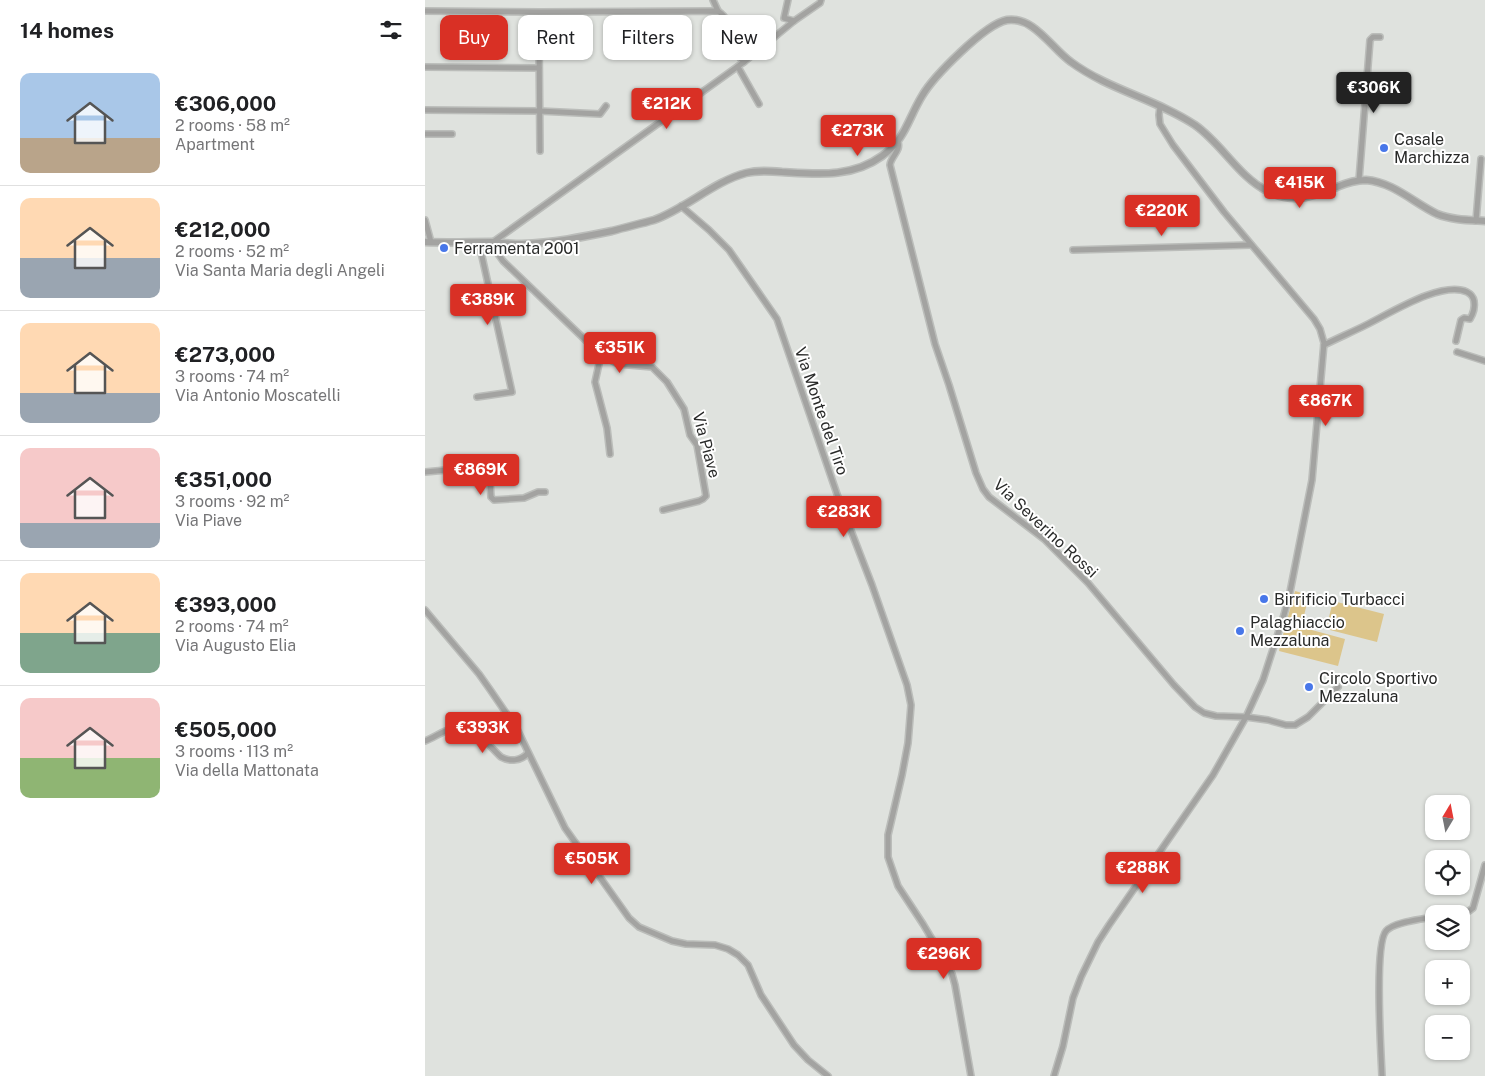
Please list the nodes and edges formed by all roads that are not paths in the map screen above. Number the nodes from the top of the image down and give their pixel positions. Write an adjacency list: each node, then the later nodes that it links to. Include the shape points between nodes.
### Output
1 (713, 0): 5 (street)
2 (789, 0): 6 (street, via 784,18)
3 (821, 0): 6 (street)
4 (425, 11): 5 (street)
5 (718, 11): 9 (street, via 725,15 732,48)
6 (794, 21): 9 (street)
7 (1380, 37): 23 (street, via 1370,40)
8 (539, 60): 12 (street)
9 (744, 62): 11 (street)
10 (425, 67): 12 (street)
11 (738, 67): 13 (street); 29 (street)
12 (539, 68): 17 (street)
13 (759, 104)
14 (606, 106): 17 (street, via 600,114)
15 (1160, 107): 20 (street, via 1075,65 1031,26 1005,20 987,31 936,76); 23 (street, via 1199,128 1250,179 1273,193 1306,198); 31 (street, via 1164,132)
16 (425, 110): 17 (street)
17 (539, 111): 21 (street)
18 (425, 134): 19 (street)
19 (452, 134)
20 (897, 142): 24 (street, via 882,156 858,169 831,174 748,172); 45 (street, Via Severino Rossi, via 898,149 890,164 907,234 935,344 983,489 1048,543 1082,577 1195,707 1215,716)
21 (540, 151)
22 (1481, 159): 26 (street)
23 (1359, 180): 26 (street, via 1389,187 1444,216)
24 (681, 206): 29 (street, via 654,220 592,235 540,243); 52 (street, Via Monte del Tiro, via 729,250 777,319 907,685 911,705 909,736 888,835 888,857 898,886 952,974)
25 (425, 220): 28 (street)
26 (1476, 221): 27 (street)
27 (1485, 221)
28 (428, 242): 30 (street)
29 (493, 242): 30 (street); 36 (street, Via Piave, via 505,264)
30 (479, 243): 38 (street, via 513,392)
31 (1251, 244): 32 (street); 34 (street, via 1314,319)
32 (1073, 250)
33 (1455, 342): 34 (street, via 1461,320 1471,318 1474,302 1471,294 1455,290 1418,298)
34 (1324, 345): 45 (street, via 1312,480 1290,592 1263,680)
35 (1457, 352): 37 (street)
36 (601, 355): 39 (street, via 595,382); 42 (street, Via Piave, via 618,364 652,367 667,382 684,409 690,435 697,445 706,496 703,500)
37 (1485, 360)
38 (477, 397)
39 (610, 454)
40 (425, 472): 41 (street, via 489,466 491,497 494,500 524,498)
41 (545, 492)
42 (663, 510)
43 (425, 610): 47 (street, via 479,674 517,729)
44 (1338, 687): 45 (street, Via Severino Rossi, via 1308,717 1295,725)
45 (1245, 717): 53 (street, via 1213,775 1098,942 1073,998)
46 (425, 741): 47 (street, via 454,728 465,727 502,758 516,760)
47 (528, 753): 51 (street, via 565,828 630,920 672,941 712,945 738,955 748,965 761,995 794,1045)
48 (1485, 865): 49 (street)
49 (1470, 910)
50 (1425, 919): 54 (street, via 1396,925 1384,935 1379,986)
51 (828, 1076)
52 (971, 1076)
53 (1054, 1076)
54 (1382, 1076)

